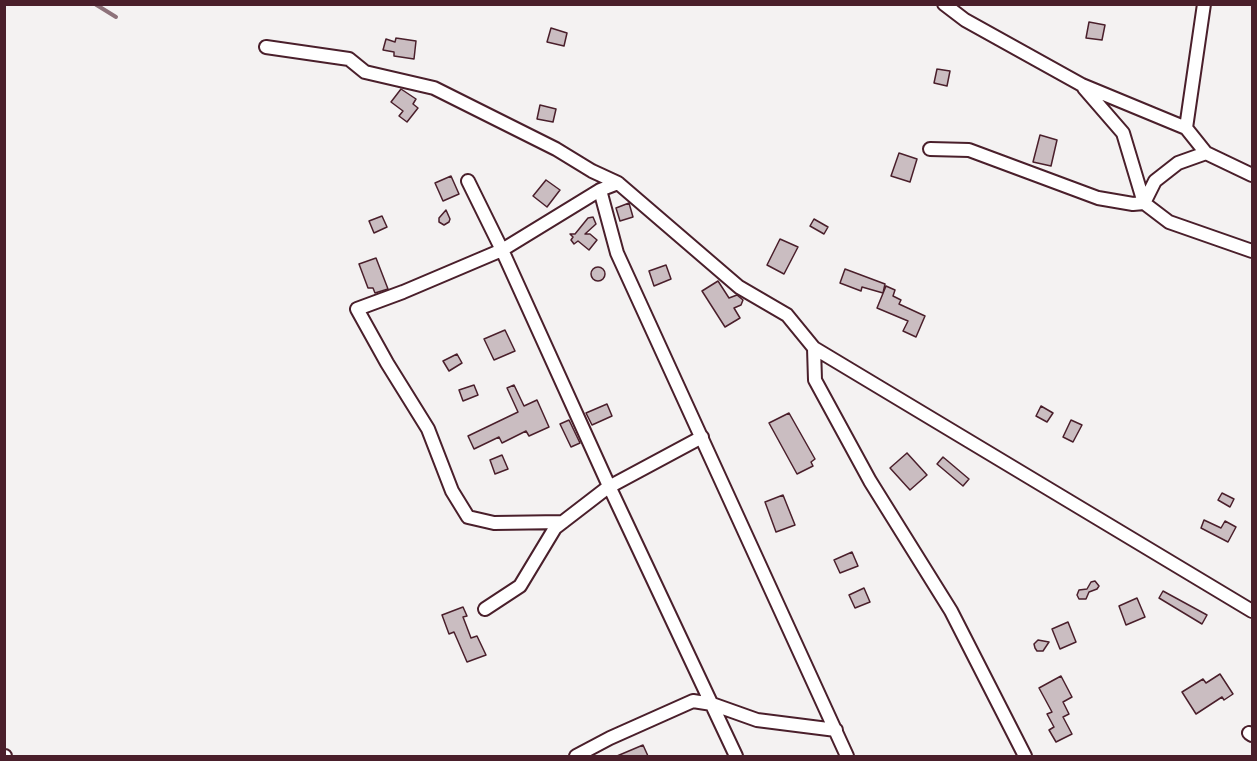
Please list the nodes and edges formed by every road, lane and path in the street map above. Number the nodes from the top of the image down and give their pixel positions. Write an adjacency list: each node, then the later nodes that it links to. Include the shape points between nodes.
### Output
1 (944, 4): 4 (street, via 965,20)
2 (1204, 4): 5 (street)
3 (266, 46): 10 (street, via 349,59 365,72 434,88)
4 (1082, 85): 5 (street); 12 (street, via 1123,133)
5 (1186, 128): 7 (street)
6 (930, 149): 12 (street, via 969,150 1098,198)
7 (1206, 153): 8 (street); 12 (street, via 1178,163 1155,181)
8 (1252, 175)
9 (468, 181): 13 (street)
10 (618, 183): 11 (street); 15 (street, via 739,287 787,315)
11 (600, 190): 13 (street); 16 (street, via 617,253)
12 (1144, 203): 14 (street, via 1169,222)
13 (502, 250): 17 (street); 18 (street, via 357,309 428,429 452,490 468,517 494,523)
14 (1252, 251)
15 (814, 348): 20 (street); 26 (street, via 815,380 870,481 951,611)
16 (702, 437): 17 (street); 22 (street)
17 (609, 486): 18 (street); 21 (street)
18 (563, 522): 19 (street, via 555,528 520,586)
19 (485, 609)
20 (1252, 611)
21 (712, 704): 22 (street, via 757,720); 23 (street, via 693,701); 24 (street)
22 (836, 730): 25 (street)
23 (576, 756)
24 (736, 756)
25 (847, 756)
26 (1025, 756)

